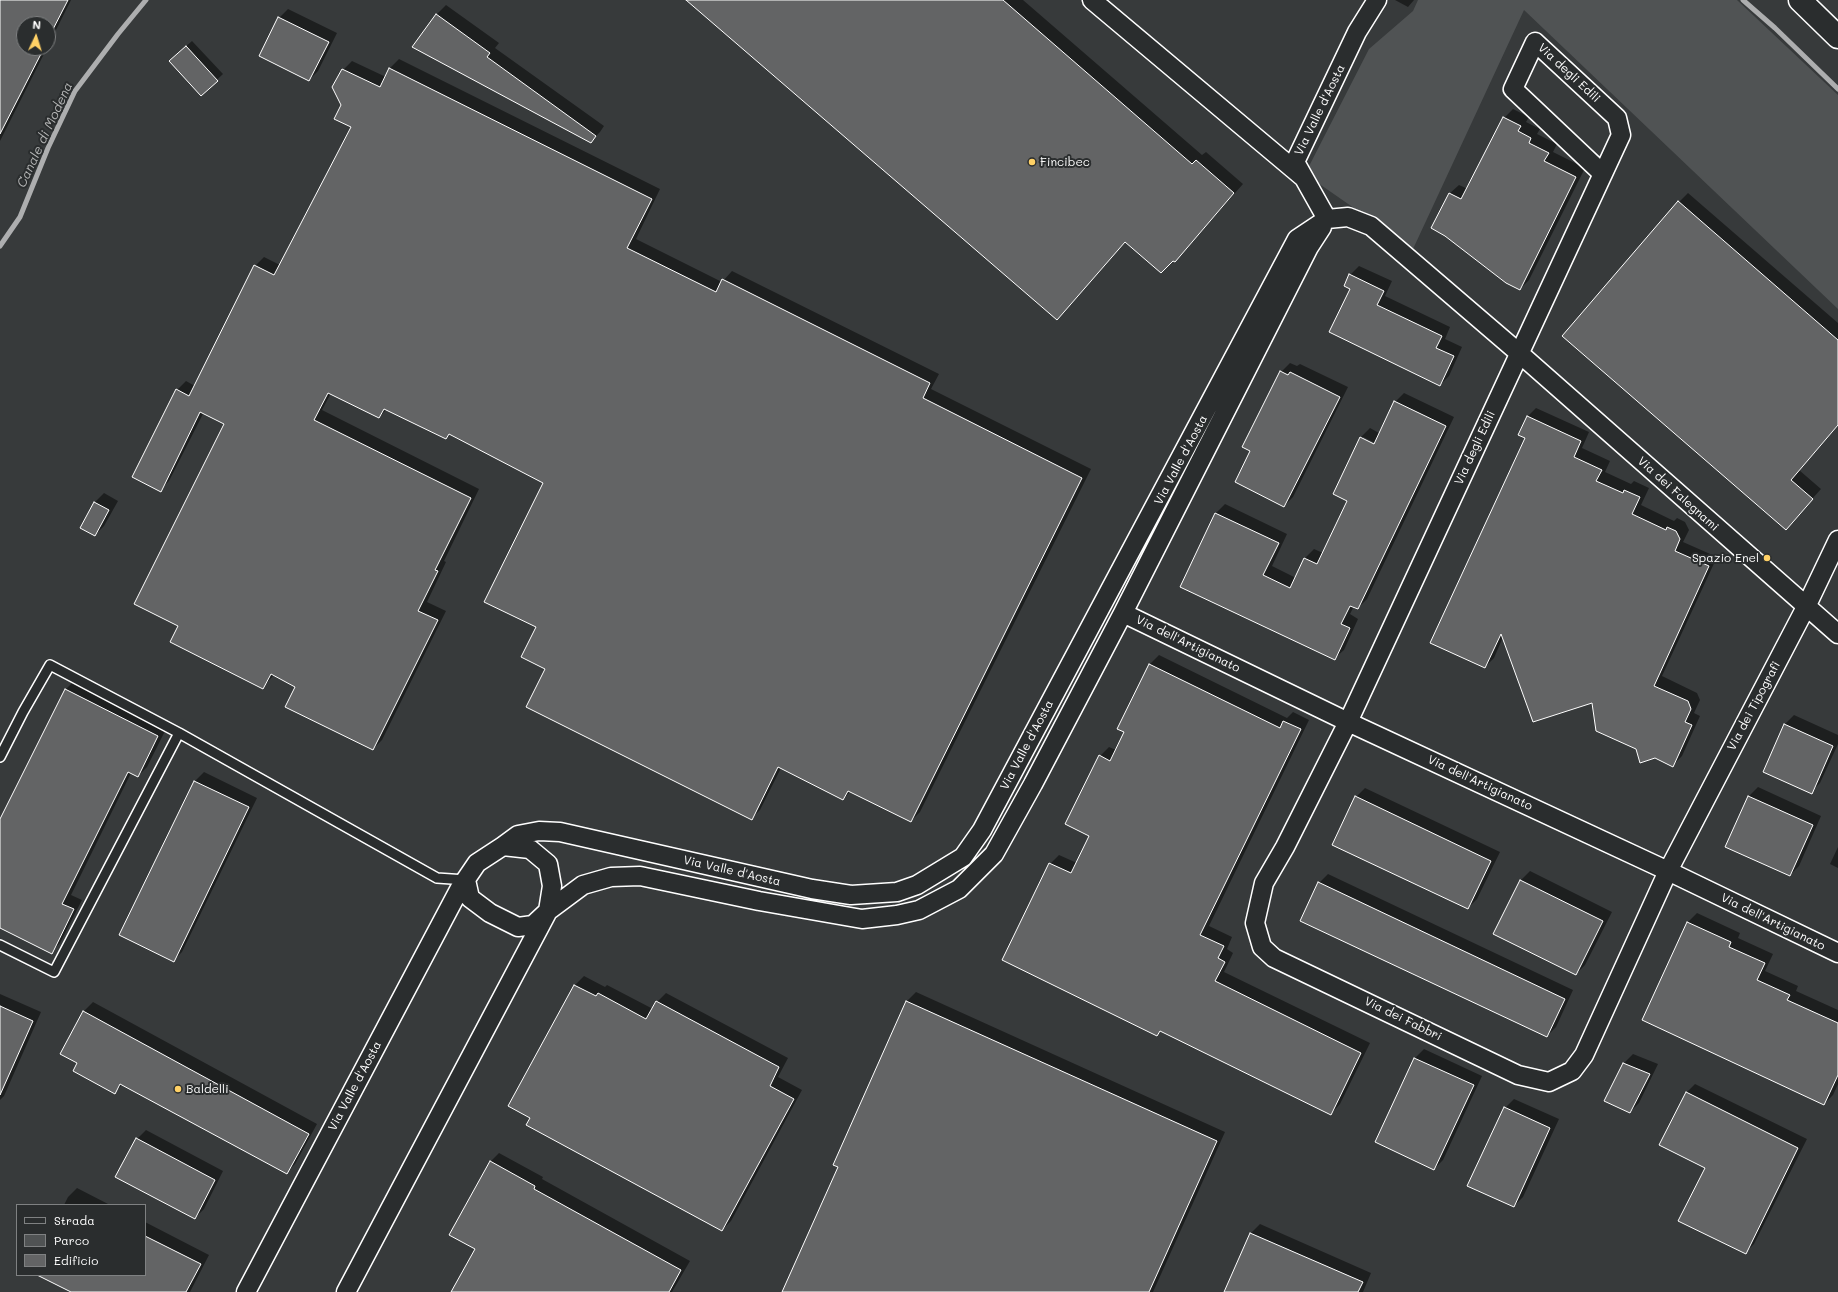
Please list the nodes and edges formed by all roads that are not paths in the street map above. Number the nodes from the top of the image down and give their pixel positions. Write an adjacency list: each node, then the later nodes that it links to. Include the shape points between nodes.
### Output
1 (1092, 0): 6 (street)
2 (1377, 0): 6 (street, Via Valle d'Aosta, via 1357,32 1295,162)
3 (1800, 0): 4 (street)
4 (1838, 37)
5 (1603, 174): 5 (street, Via degli Edili, via 1621,135 1617,118 1535,42 1512,89); 8 (street, Via degli Edili)
6 (1304, 178): 7 (street, Via Valle d'Aosta)
7 (1327, 219): 8 (street, Via Valle d'Aosta, via 1348,217 1371,226); 11 (street, Via Valle d'Aosta, via 1309,247); 16 (street, Via Valle d'Aosta, via 1297,239 982,830 963,857 917,885 897,892 851,895 812,889 560,832 539,831 518,835)
8 (1519, 353): 10 (street, Via dei Falegnami); 13 (street, Via degli Edili)
9 (1838, 540): 10 (street, Via dei Tipografi)
10 (1806, 607): 12 (street, Via dei Falegnami); 17 (street, Via dei Tipografi)
11 (1123, 613): 13 (street, Via dell'Artigianato); 19 (street, Via Valle d'Aosta, via 994,854 960,889 919,910 862,919 758,901 640,876 611,877 583,885)
12 (1838, 634)
13 (1348, 722): 17 (street, Via dell'Artigianato); 17 (street, Via dei Fabbri, via 1264,883 1255,923 1262,947 1274,958 1518,1074 1549,1082 1572,1071 1584,1055)
14 (179, 732): 15 (lane, via 50,665); 18 (lane, via 437,878); 20 (lane, via 54,972)
15 (0, 757)
16 (503, 846): 18 (street, Via Valle d'Aosta, via 477,864); 19 (street, Via Valle d'Aosta, via 530,849 548,864 552,886)
17 (1668, 871): 21 (street, Via dell'Artigianato)
18 (466, 880): 19 (street, Via Valle d'Aosta, via 470,898 490,913 518,926 533,925); 22 (street, Via Valle d'Aosta)
19 (548, 910): 23 (street, Via Valle d'Aosta)
20 (0, 944)
21 (1838, 953)
22 (246, 1292)
23 (346, 1292)

